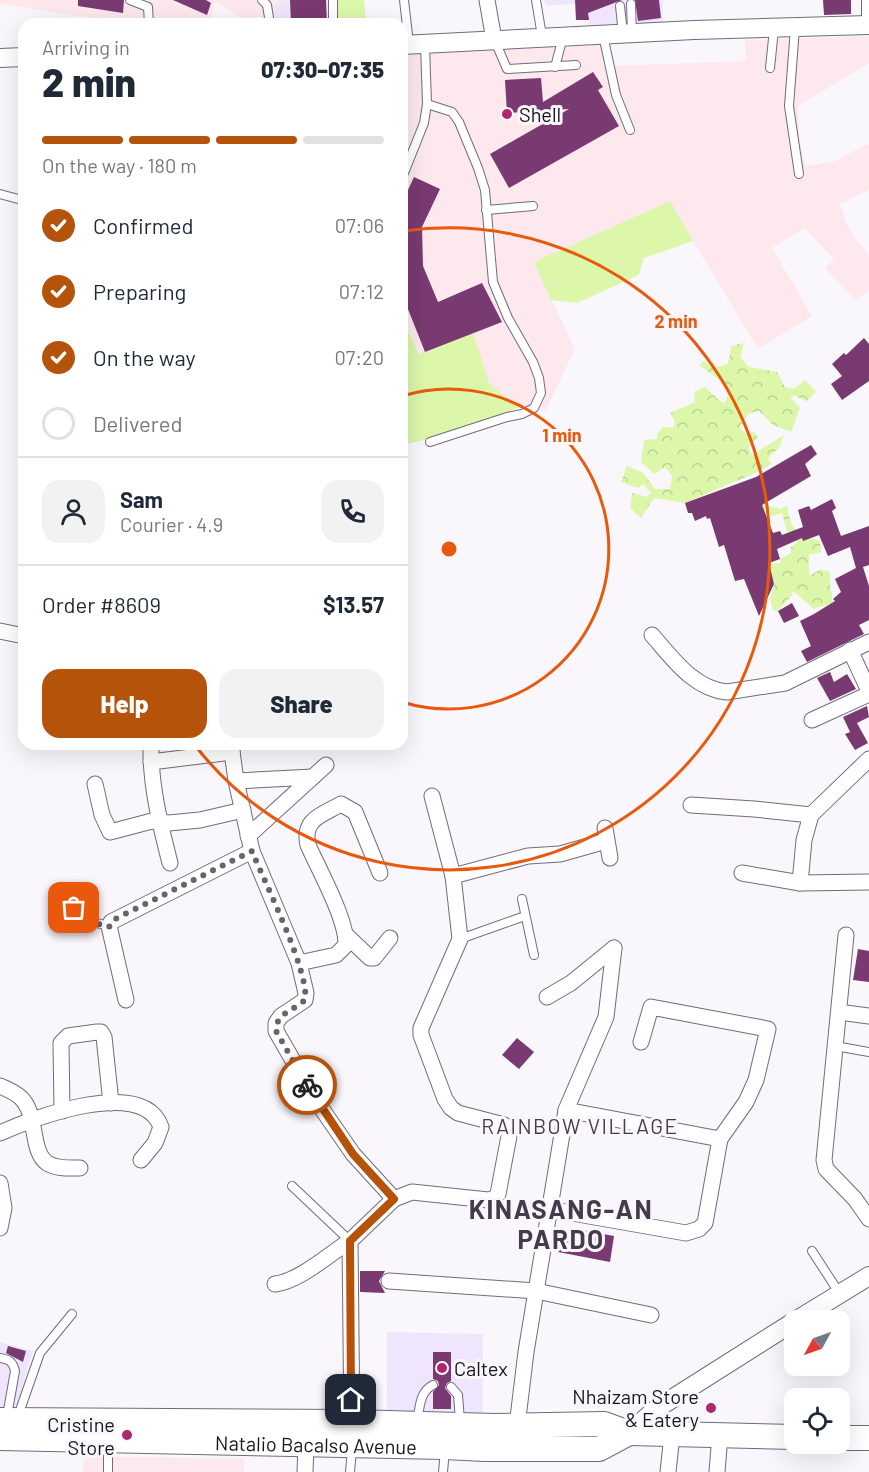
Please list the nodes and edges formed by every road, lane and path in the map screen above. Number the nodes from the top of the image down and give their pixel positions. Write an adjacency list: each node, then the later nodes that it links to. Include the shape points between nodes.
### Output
1 (133, 0): 10 (lane, via 148,7)
2 (262, 0): 11 (lane)
3 (333, 0): 12 (lane)
4 (404, 0): 13 (lane)
5 (488, 0): 22 (street)
6 (536, 0): 21 (lane)
7 (866, 0): 15 (lane)
8 (631, 4): 18 (lane)
9 (620, 6): 18 (lane)
10 (149, 18)
11 (269, 18)
12 (333, 18)
13 (407, 18)
14 (408, 22): 23 (lane)
15 (868, 25): 16 (street)
16 (795, 28): 17 (street); 32 (lane, via 789,105)
17 (774, 29): 18 (street); 28 (lane)
18 (628, 34): 19 (street)
19 (603, 35): 20 (street); 30 (lane, via 616,95)
20 (563, 37): 21 (street); 27 (lane)
21 (543, 38): 22 (street)
22 (494, 40): 23 (street); 27 (lane, via 507,69)
23 (412, 44): 29 (lane)
24 (18, 57): 25 (street)
25 (0, 58)
26 (576, 65): 27 (lane)
27 (555, 67)
28 (770, 68)
29 (427, 104): 31 (lane); 36 (lane, via 452,112 459,122 482,179)
30 (630, 130)
31 (408, 159)
32 (799, 174)
33 (0, 194): 34 (lane)
34 (18, 199)
35 (533, 206): 36 (lane)
36 (486, 210): 37 (lane, via 493,282 533,362 541,393 534,408 522,414)
37 (430, 442)
38 (0, 631): 39 (street)
39 (18, 635)
40 (652, 635): 42 (street, via 698,682 727,692 785,682)
41 (869, 642): 42 (street)
42 (850, 650): 43 (street)
43 (869, 692): 44 (street)
44 (812, 720)
45 (151, 750): 49 (street)
46 (220, 750): 49 (street)
47 (231, 750): 52 (street)
48 (869, 759): 57 (street)
49 (151, 762): 58 (street)
50 (326, 765): 51 (street)
51 (314, 777): 52 (street); 59 (street)
52 (236, 781): 56 (street)
53 (95, 784): 58 (street, via 110,832)
54 (432, 796): 64 (street)
55 (691, 805): 57 (street)
56 (243, 810): 58 (street, via 180,823); 59 (street)
57 (812, 815): 66 (street, via 804,840)
58 (159, 821): 61 (street)
59 (250, 844): 70 (street, via 115,919); 76 (street)
60 (610, 858): 64 (street, via 606,835 560,854 528,856)
61 (170, 862)
62 (380, 873): 72 (street, via 350,808 341,804 310,822 305,833 308,845)
63 (742, 873): 66 (street)
64 (453, 876): 74 (street)
65 (869, 882): 66 (street)
66 (800, 883)
67 (522, 899): 69 (lane)
68 (74, 908): 70 (lane, via 80,919)
69 (525, 916): 74 (lane); 75 (lane)
70 (109, 927): 78 (street)
71 (846, 935): 79 (street)
72 (346, 936): 73 (street, via 374,958); 76 (street, via 346,945 336,955)
73 (390, 938)
74 (460, 939): 95 (street, via 421,1035 451,1108 509,1130 498,1194 488,1200 412,1192)
75 (534, 955)
76 (299, 963): 95 (street, via 305,1000 280,1016 276,1031 315,1099 353,1154)
77 (547, 998): 86 (street, via 614,948 606,1017)
78 (126, 1000)
79 (839, 1012): 80 (street); 82 (street)
80 (869, 1016)
81 (641, 1042): 90 (street, via 651,1007 768,1029 756,1080)
82 (835, 1046): 83 (lane); 97 (street, via 824,1160 826,1169)
83 (869, 1052)
84 (0, 1086): 88 (street, via 22,1099)
85 (111, 1103): 87 (street); 87 (street, via 101,1032 68,1036 61,1043); 91 (street, via 135,1104 159,1120 161,1127 155,1143)
86 (566, 1110): 90 (street); 96 (street)
87 (62, 1111): 88 (street)
88 (32, 1119): 89 (street); 92 (street, via 36,1144 45,1162)
89 (0, 1133)
90 (720, 1139): 96 (street, via 705,1223 699,1229 686,1233)
91 (141, 1160)
92 (80, 1168)
93 (0, 1183): 98 (street, via 4,1208)
94 (292, 1186): 99 (lane)
95 (394, 1199): 99 (street)
96 (549, 1209): 104 (street)
97 (869, 1219)
98 (0, 1228)
99 (350, 1241): 103 (street, via 299,1275); 119 (street)
100 (812, 1251): 105 (lane)
101 (869, 1276): 105 (street)
102 (389, 1281): 104 (street)
103 (275, 1284)
104 (536, 1291): 108 (street); 116 (street)
105 (840, 1294): 106 (street)
106 (814, 1310)
107 (72, 1314): 114 (lane, via 39,1353)
108 (651, 1315)
109 (784, 1329): 118 (street, via 656,1409)
110 (0, 1358): 114 (lane, via 10,1361 15,1371)
111 (433, 1385): 113 (lane, via 423,1393)
112 (451, 1386): 115 (lane, via 458,1395)
113 (416, 1424): 115 (main road, Natalio Bacalso Avenue); 119 (main road, Natalio Bacalso Avenue)
114 (6, 1425): 117 (main road, Natalio Bacalso Avenue)
115 (460, 1425): 116 (main road, Natalio Bacalso Avenue)
116 (518, 1426): 118 (main road, Natalio Bacalso Avenue, via 604,1424)
117 (107, 1430): 119 (main road, Natalio Bacalso Avenue); 125 (main road, Natalio Bacalso Avenue); 127 (lane)
118 (630, 1433): 120 (main road, Natalio Bacalso Avenue); 126 (main road, Natalio Bacalso Avenue, via 599,1449)
119 (352, 1434): 125 (main road, Natalio Bacalso Avenue); 126 (main road, Natalio Bacalso Avenue); 129 (lane)
120 (672, 1435): 121 (main road, Natalio Bacalso Avenue); 131 (street)
121 (720, 1435): 122 (main road, Natalio Bacalso Avenue); 132 (street)
122 (784, 1437)
123 (850, 1438): 124 (main road)
124 (869, 1438)
125 (306, 1444): 128 (street)
126 (446, 1447): 130 (lane)
127 (108, 1472)
128 (305, 1472)
129 (350, 1472)
130 (442, 1472)
131 (668, 1472)
132 (717, 1472)

